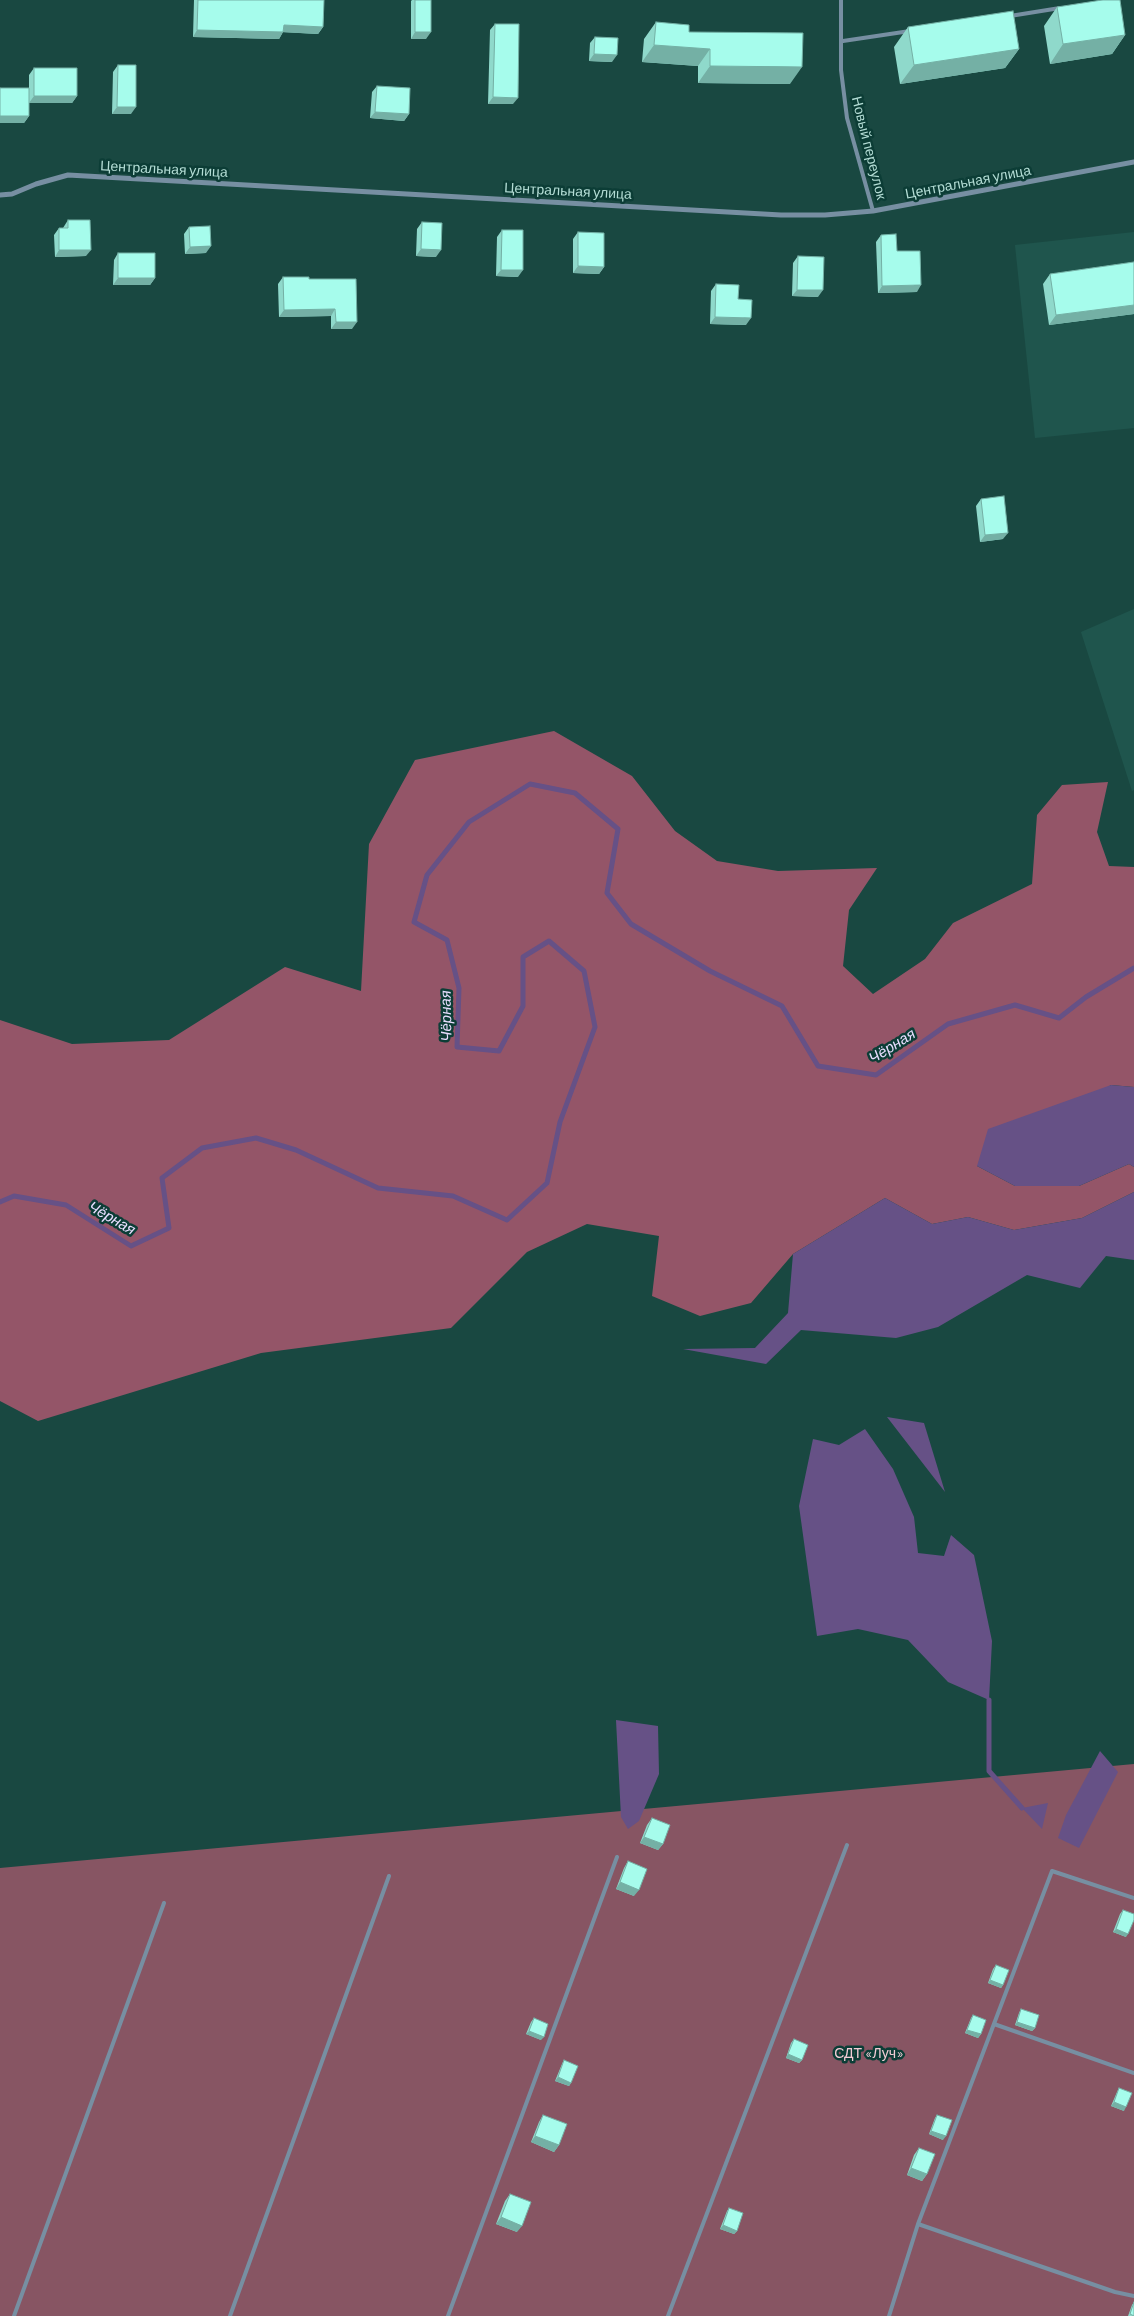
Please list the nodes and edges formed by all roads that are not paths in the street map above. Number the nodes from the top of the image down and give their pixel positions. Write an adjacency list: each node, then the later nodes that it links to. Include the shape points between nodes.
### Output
1 (841, 0): 5 (lane, Новый переулок)
2 (1063, 8): 3 (lane)
3 (1006, 17)
4 (920, 30): 5 (lane)
5 (843, 41): 8 (lane, Новый переулок, via 841,70 847,118)
6 (1134, 162): 8 (street, Центральная улица)
7 (0, 195): 8 (street, Центральная улица, via 68,175 781,214)
8 (874, 211)
9 (846, 1845): 21 (lane)
10 (617, 1856): 20 (lane)
11 (388, 1876): 19 (lane)
12 (1134, 1898): 14 (lane, via 1052,1871)
13 (164, 1903): 18 (lane)
14 (994, 2024): 15 (lane); 16 (lane)
15 (1134, 2073)
16 (918, 2224): 17 (lane); 22 (lane)
17 (1134, 2296)
18 (14, 2316)
19 (230, 2316)
20 (448, 2316)
21 (668, 2316)
22 (889, 2316)

